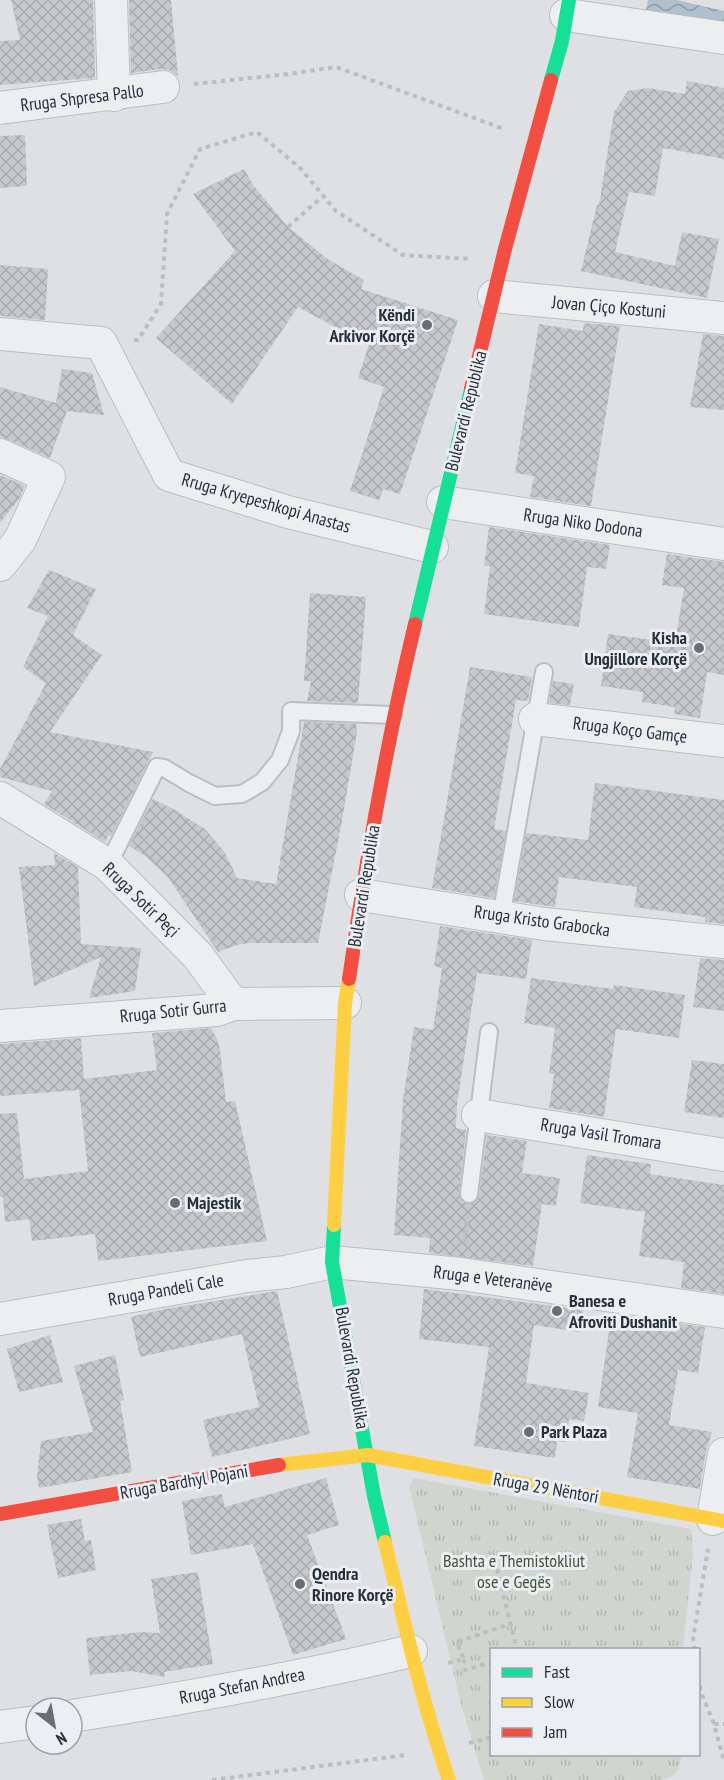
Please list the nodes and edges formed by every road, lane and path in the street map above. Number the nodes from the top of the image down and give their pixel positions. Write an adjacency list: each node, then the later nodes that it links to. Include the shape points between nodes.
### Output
1 (111, 0): 5 (street)
2 (568, 8): 3 (street); 7 (street, Bulevardi Republika)
3 (724, 38)
4 (175, 86): 5 (street, Rruga Shpresa Pallo); 7 (path, via 336,66)
5 (114, 95): 6 (street, Rruga Shpresa Pallo)
6 (0, 108)
7 (535, 141): 10 (street, Bulevardi Republika)
8 (323, 196): 9 (path); 10 (path, via 336,211 403,255); 14 (path, via 301,170 257,132 200,149 166,214 161,304 138,340)
9 (288, 227)
10 (502, 263): 11 (street, Bulevardi Republika)
11 (494, 296): 12 (street, Jovan Çiço Kostuni); 16 (street, Bulevardi Republika)
12 (724, 318)
13 (0, 334): 14 (street)
14 (100, 343): 18 (street, Rruga Kryepeshkopi Anastas, via 169,475 288,512)
15 (0, 455): 19 (street, via 49,477 20,540)
16 (443, 502): 17 (street, Rruga Niko Dodona); 18 (street, Bulevardi Republika)
17 (724, 544)
18 (432, 547): 21 (street, Bulevardi Republika)
19 (0, 566)
20 (544, 672): 22 (lane)
21 (393, 715): 25 (lane, via 291,711 291,731 280,760 262,782 242,794 215,796 156,767); 26 (street, Bulevardi Republika)
22 (535, 719): 23 (street, Rruga Koço Gamçe); 27 (lane)
23 (724, 741)
24 (0, 798): 25 (street, Rruga Sotir Peçi)
25 (108, 865): 30 (street, Rruga Sotir Peçi, via 198,956)
26 (361, 895): 27 (street, Rruga Kristo Grabocka); 29 (street, Bulevardi Republika)
27 (501, 917): 28 (street, Rruga Kristo Grabocka)
28 (724, 942)
29 (345, 1003): 30 (street, Rruga Sotir Gurra); 37 (street, Bulevardi Republika)
30 (233, 1004): 31 (street, Rruga Sotir Gurra, via 217,1010)
31 (0, 1026)
32 (489, 1032): 33 (lane)
33 (478, 1115): 34 (street, Rruga Vasil Tromara); 35 (lane)
34 (724, 1155)
35 (469, 1194): 36 (path)
36 (464, 1246)
37 (332, 1262): 38 (street, Rruga e Veteranëve, via 461,1274); 39 (street, Rruga Pandeli Cale); 41 (street, Bulevardi Republika)
38 (724, 1312)
39 (0, 1319)
40 (724, 1454): 43 (street)
41 (368, 1455): 42 (street, Rruga Bardhyl Pojani, via 294,1462); 43 (street, Rruga 29 Nëntori); 49 (street, Bulevardi Republika, via 374,1496)
42 (0, 1514)
43 (716, 1528): 47 (path, via 693,1639)
44 (497, 1569): 45 (path)
45 (510, 1624): 46 (path); 48 (path, via 457,1642)
46 (516, 1648)
47 (695, 1648)
48 (464, 1659): 49 (path); 50 (path, via 465,1670)
49 (415, 1661): 52 (street, Rruga Stefan Andrea); 57 (street, Bulevardi Republika)
50 (490, 1663)
51 (700, 1684): 54 (path)
52 (84, 1714)
53 (24, 1724): 56 (street)
54 (714, 1724): 55 (path); 58 (path)
55 (724, 1724)
56 (0, 1727)
57 (439, 1751): 59 (path); 60 (street, Bulevardi Republika)
58 (724, 1761)
59 (212, 1780)
60 (449, 1780)

